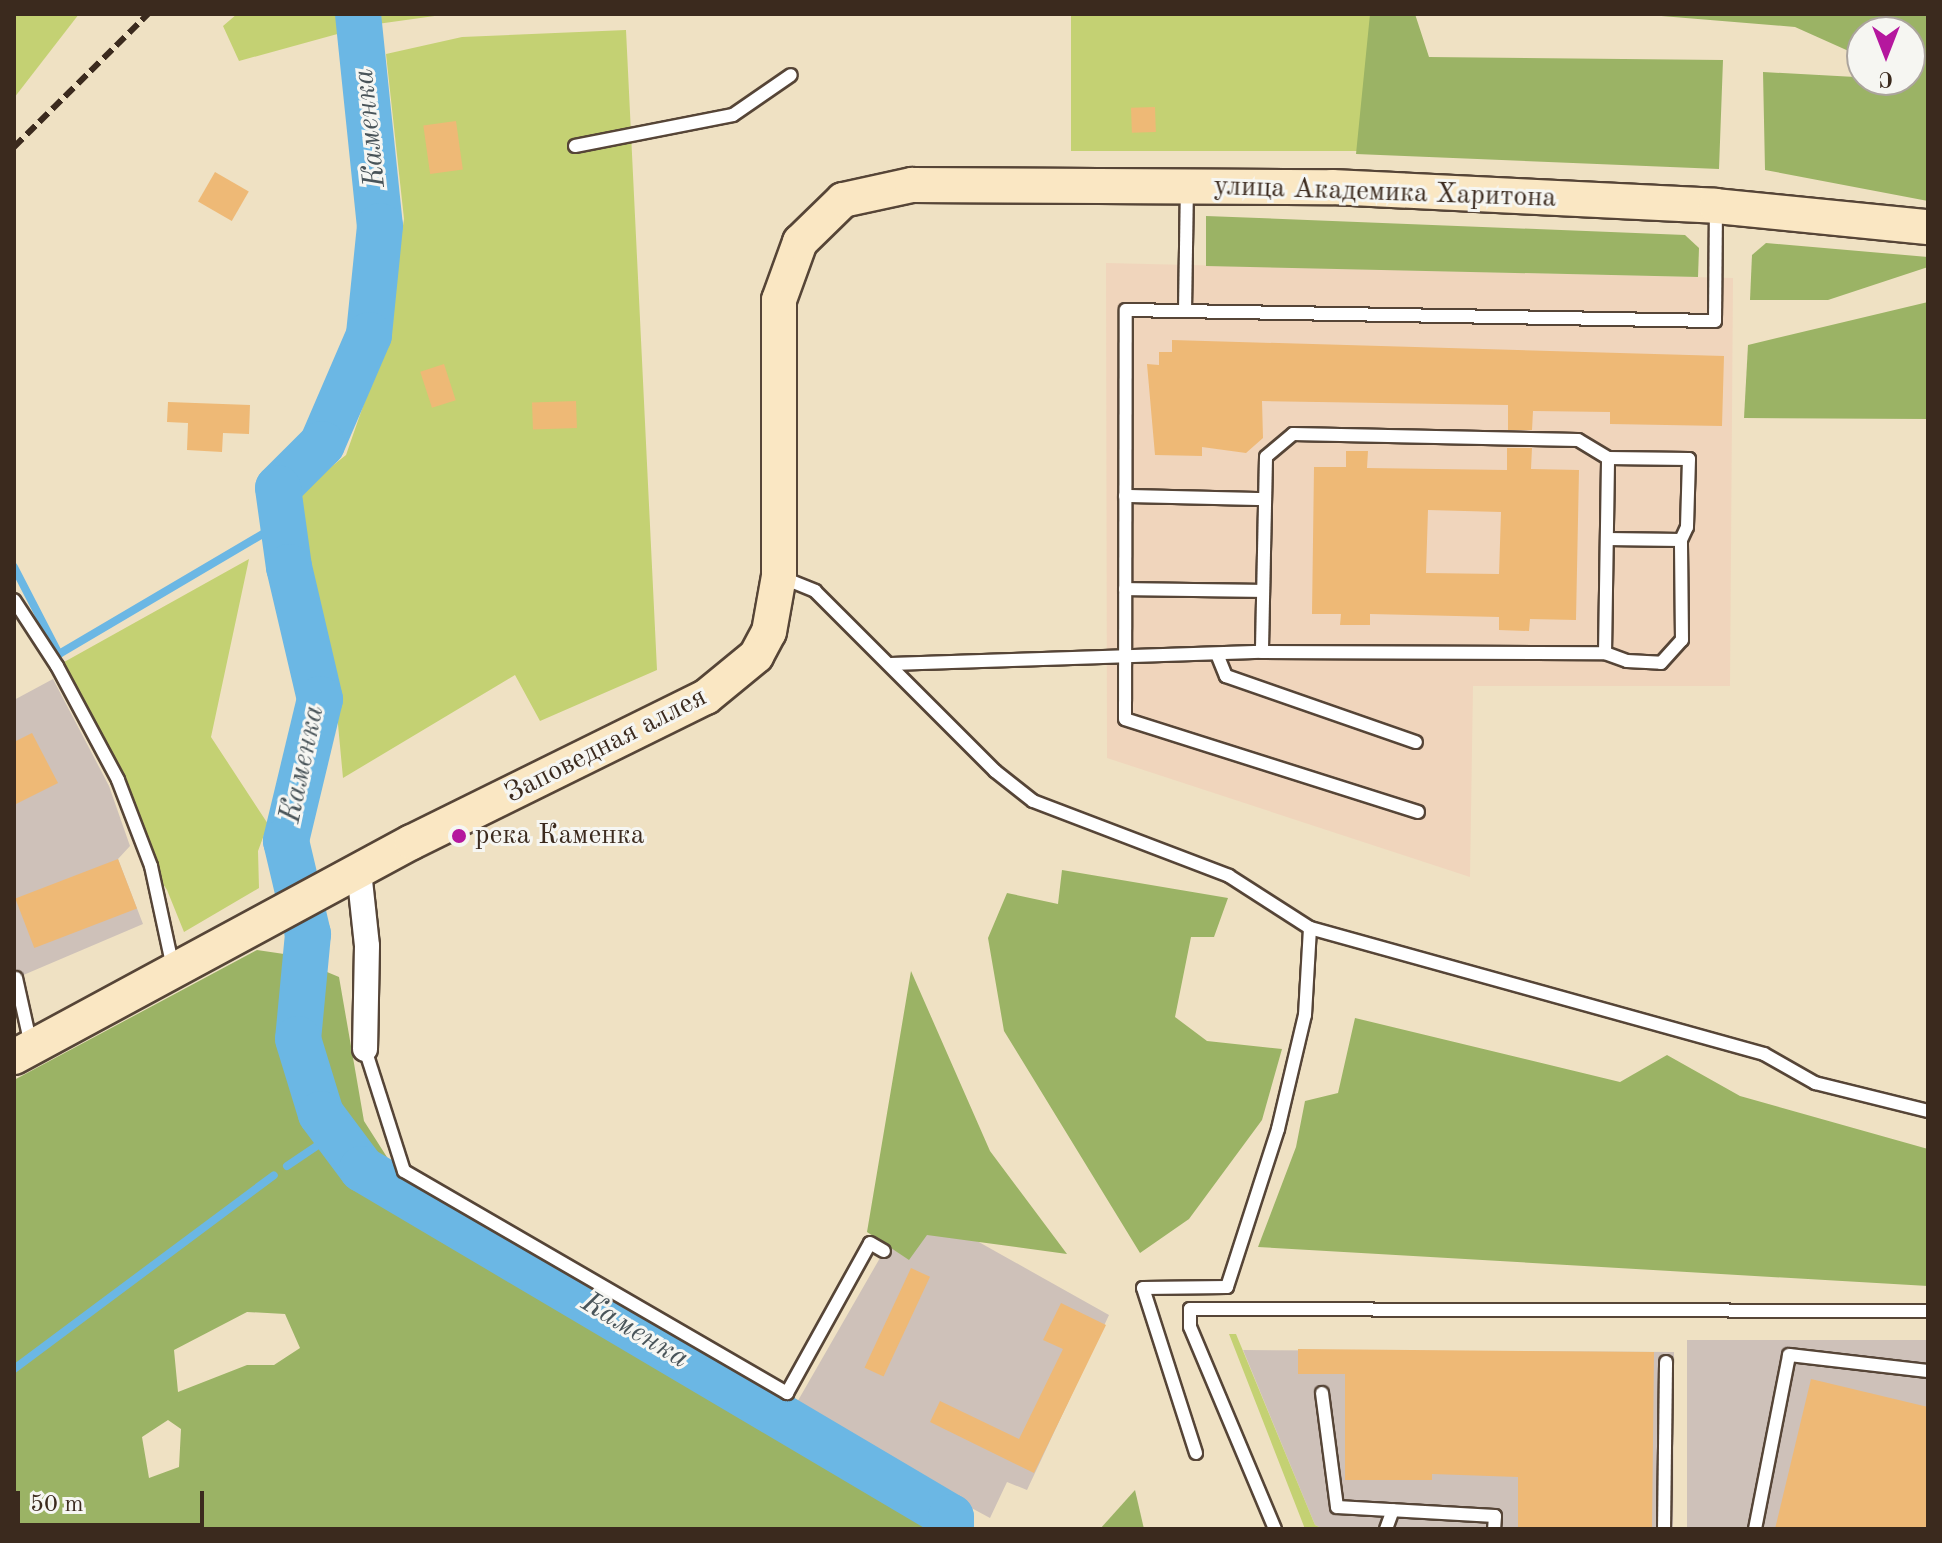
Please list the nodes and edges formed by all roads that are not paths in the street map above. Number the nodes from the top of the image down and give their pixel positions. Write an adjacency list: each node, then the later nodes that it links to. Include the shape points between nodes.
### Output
1 (791, 75): 2 (lane, via 733,115)
2 (575, 146)
3 (1188, 186): 4 (street, улица Академика Харитона, via 912,185); 5 (street, улица Академика Харитона, via 1332,187); 7 (lane)
4 (843, 200): 13 (street, Заповедная аллея, via 800,242 779,300)
5 (1716, 206): 6 (street, улица Академика Харитона); 7 (lane, via 1715,321)
6 (1928, 227)
7 (1185, 311): 9 (lane, via 1126,310)
8 (1608, 458): 10 (lane, via 1578,440 1293,434 1266,457); 11 (lane); 12 (lane, via 1689,459 1687,527)
9 (1125, 496): 10 (lane); 14 (lane)
10 (1262, 499): 15 (lane)
11 (1607, 539): 12 (lane); 18 (lane)
12 (1681, 540): 18 (lane, via 1682,640 1661,663 1627,661)
13 (779, 576): 21 (lane, via 815,591); 24 (street, Заповедная аллея, via 769,632 756,656 735,677)
14 (1125, 589): 15 (lane); 20 (lane)
15 (1262, 591): 17 (lane)
16 (14, 600): 26 (lane, via 57,666 118,780 151,866)
17 (1262, 652): 18 (lane); 19 (lane)
18 (1605, 653)
19 (1217, 654): 20 (lane); 22 (lane, via 1226,676)
20 (1125, 658): 21 (lane); 23 (lane, via 1125,719)
21 (891, 664): 25 (lane, via 995,771 1033,801 1229,876)
22 (1416, 742)
23 (1418, 812)
24 (345, 878): 26 (street, Заповедная аллея); 29 (street, via 367,946)
25 (1310, 928): 31 (lane, via 1764,1054 1815,1083); 37 (lane, via 1305,1015 1278,1129 1227,1287 1143,1288 1160,1355)
26 (174, 971): 30 (street)
27 (16, 978): 28 (lane)
28 (18, 1009): 30 (lane)
29 (365, 1049): 32 (lane, via 404,1171 787,1393 870,1243)
30 (23, 1052)
31 (1928, 1111)
32 (884, 1251)
33 (1928, 1311): 39 (lane, via 1190,1309 1190,1327)
34 (1666, 1362): 42 (lane)
35 (1928, 1371): 43 (lane, via 1789,1355)
36 (1322, 1393): 38 (lane, via 1337,1507)
37 (1196, 1453)
38 (1393, 1510): 40 (lane); 41 (lane, via 1495,1516)
39 (1275, 1529)
40 (1386, 1529)
41 (1494, 1529)
42 (1664, 1529)
43 (1755, 1529)

